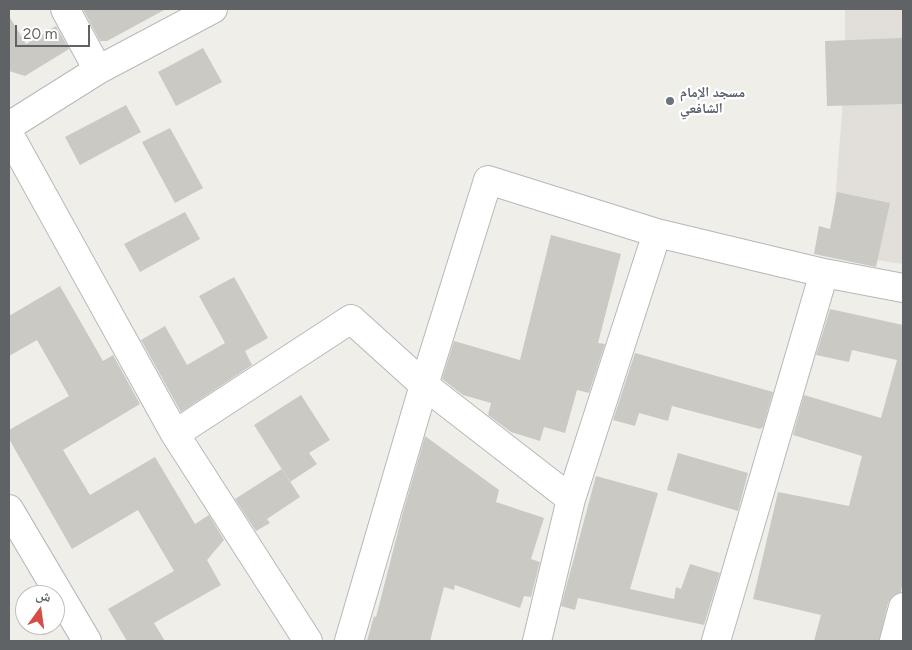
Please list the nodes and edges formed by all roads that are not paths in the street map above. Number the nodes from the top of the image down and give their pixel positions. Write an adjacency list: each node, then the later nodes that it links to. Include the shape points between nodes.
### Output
1 (65, 9): 3 (street)
2 (213, 9): 3 (street)
3 (98, 70): 4 (street)
4 (9, 126)
5 (9, 134): 10 (street)
6 (656, 233): 7 (street); 9 (street, via 488,180); 11 (street)
7 (824, 273): 8 (street); 18 (street)
8 (903, 288)
9 (424, 385): 10 (street, via 351,319); 11 (street); 16 (street)
10 (175, 434): 15 (street)
11 (571, 499): 17 (street)
12 (9, 509): 14 (street)
13 (903, 607): 19 (street)
14 (87, 641)
15 (308, 641)
16 (349, 641)
17 (537, 641)
18 (716, 641)
19 (894, 641)

